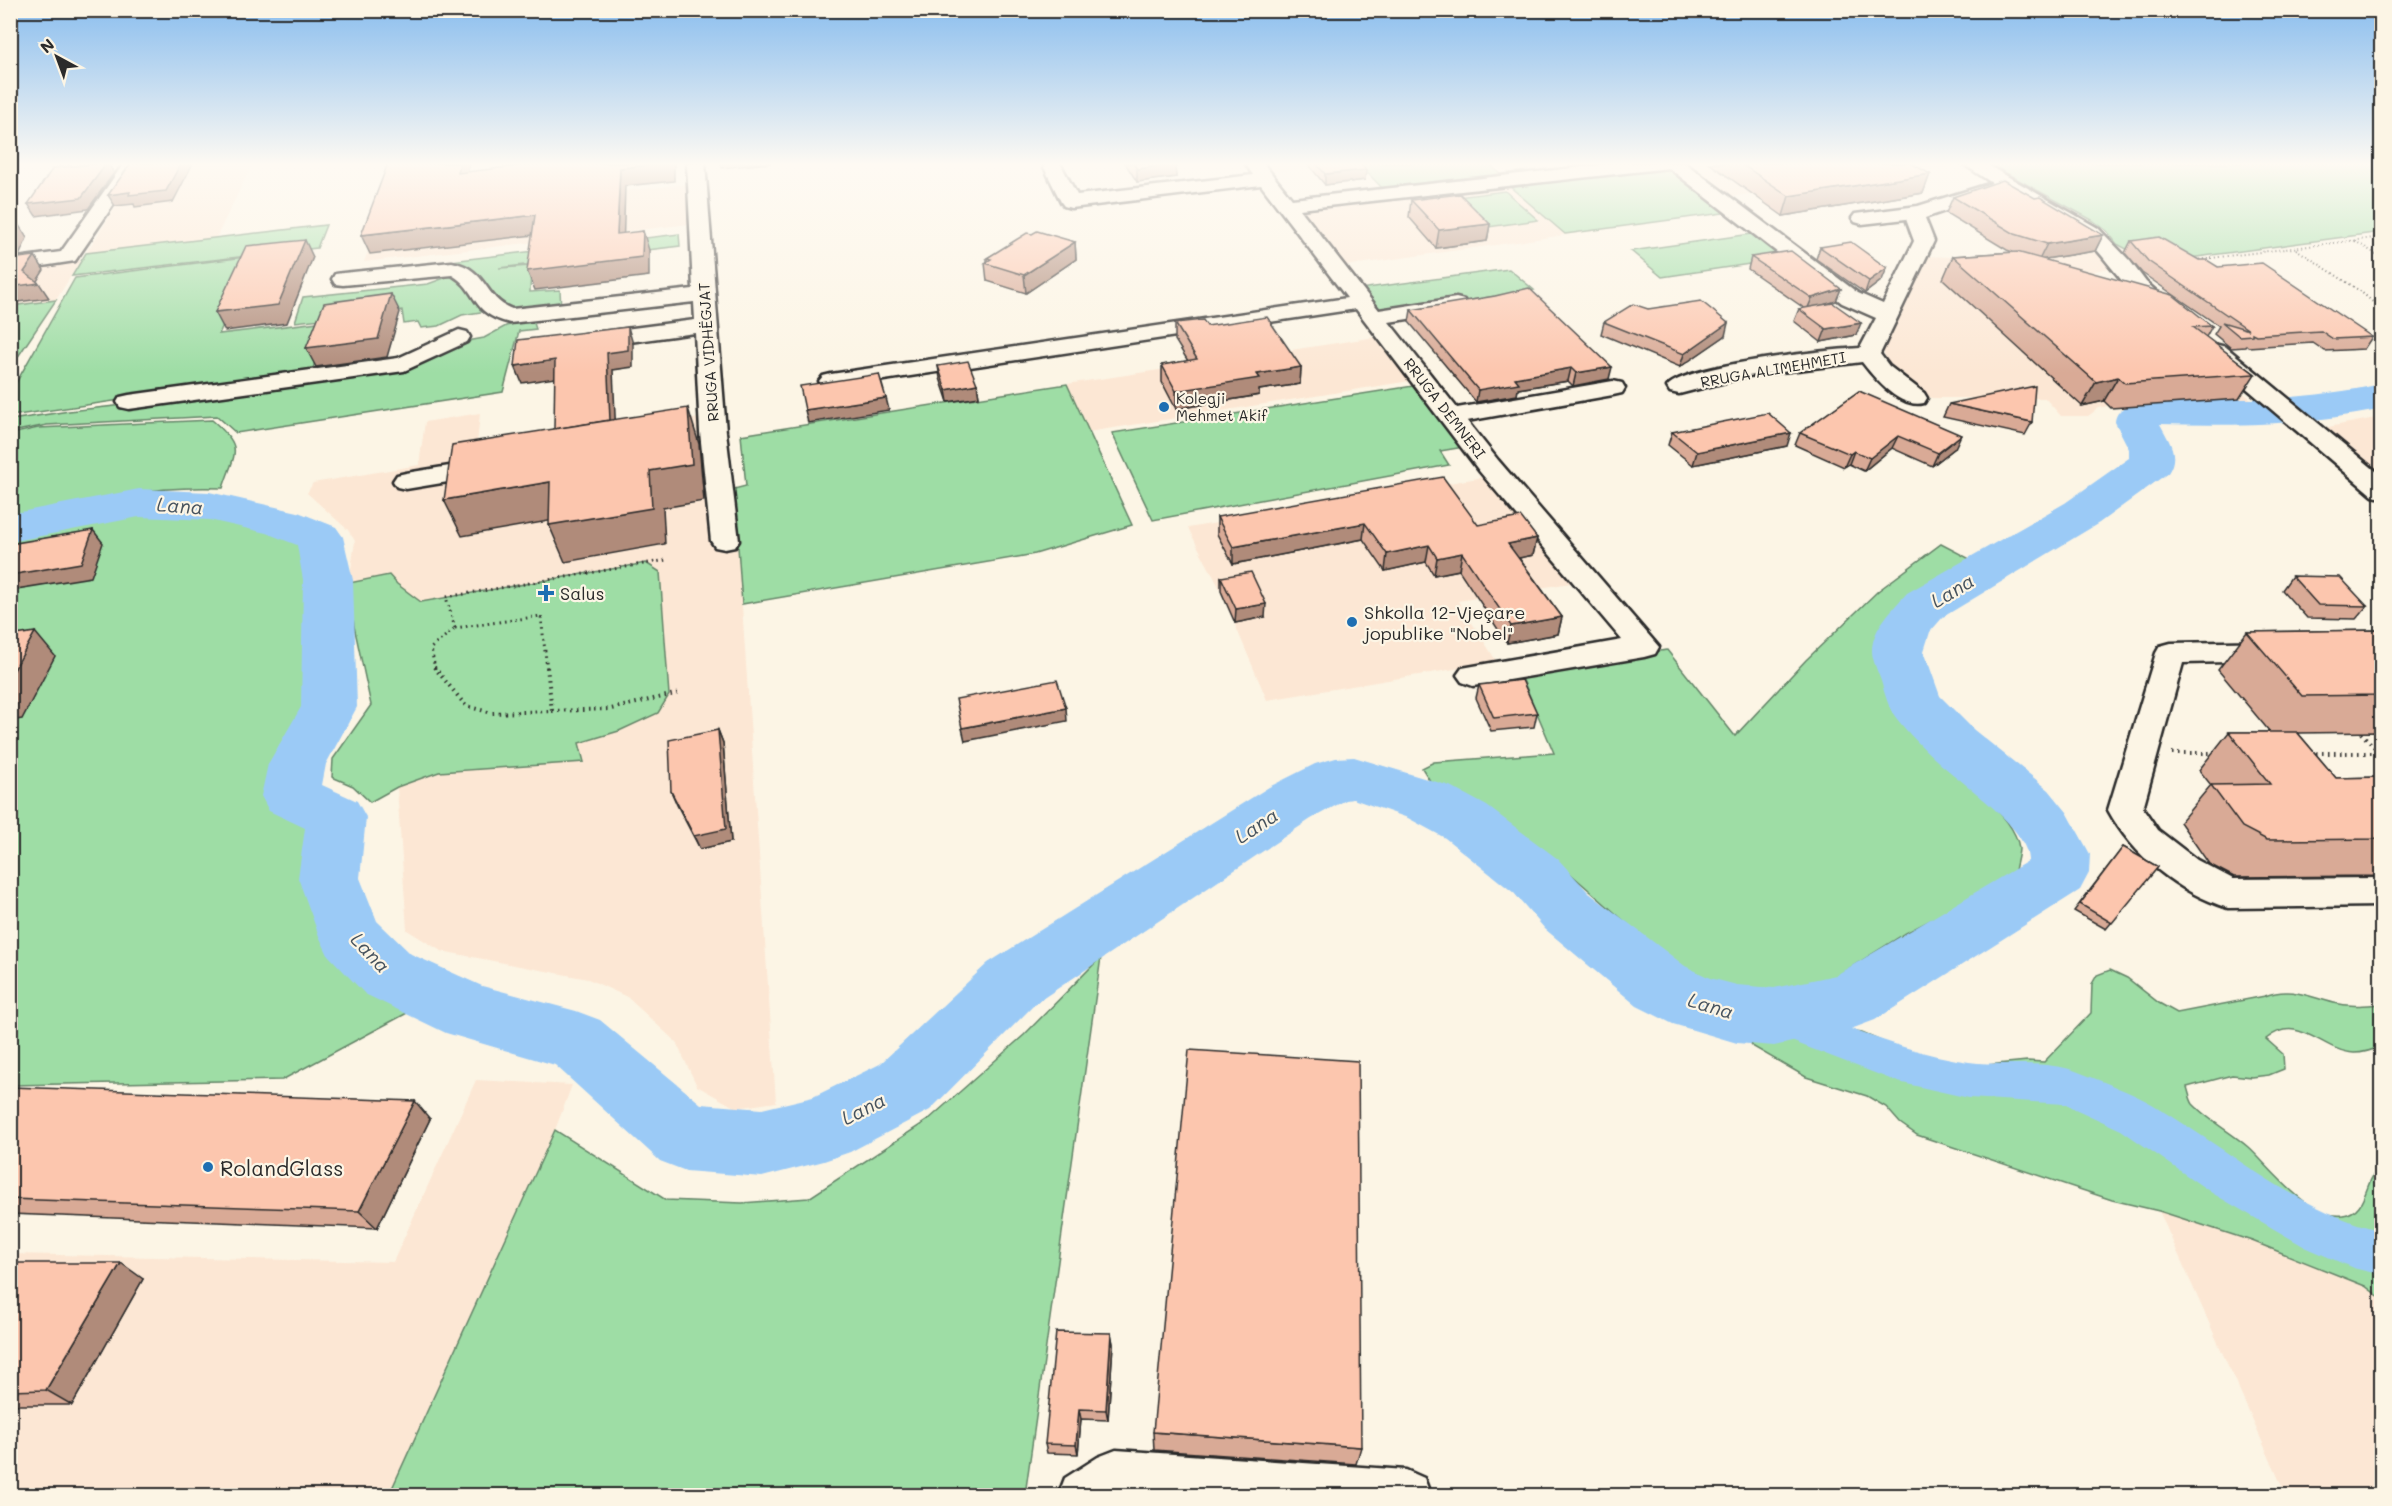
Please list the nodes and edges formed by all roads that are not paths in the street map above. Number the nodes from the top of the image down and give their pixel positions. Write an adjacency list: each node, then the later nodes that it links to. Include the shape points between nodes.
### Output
1 (84, 233): 7 (street, via 68,257)
2 (700, 233): 9 (street, RRUGA VIDHËGJAT)
3 (1308, 233): 11 (street, RRUGA DEMNERI)
4 (1766, 233): 12 (street, via 1850,298)
5 (1921, 233): 12 (street, RRUGA ALIMEHMETI, via 1924,241)
6 (2092, 233): 14 (street, via 2123,264 2138,287)
7 (10, 265)
8 (343, 279): 13 (street, via 447,268 461,270)
9 (704, 294): 13 (street); 15 (street, RRUGA VIDHËGJAT)
10 (1480, 301): 11 (street)
11 (1368, 309): 19 (street); 24 (street, RRUGA DEMNERI)
12 (1889, 315): 18 (street, RRUGA ALIMEHMETI)
13 (479, 322): 23 (street, via 404,364)
14 (2182, 323)
15 (706, 326): 17 (street); 28 (street, RRUGA VIDHËGJAT, via 709,366 702,434)
16 (2200, 338): 27 (street)
17 (569, 343)
18 (1868, 354): 20 (street, RRUGA ALIMEHMETI, via 1719,375); 22 (street, RRUGA ALIMEHMETI, via 1881,371)
19 (831, 381)
20 (1679, 387)
21 (1613, 388): 24 (street)
22 (1915, 398)
23 (129, 402)
24 (1451, 416): 30 (street, RRUGA DEMNERI, via 1644,647)
25 (512, 464): 26 (street)
26 (406, 481)
27 (2382, 490)
28 (725, 542)
29 (2306, 650): 31 (street, via 2171,653 2125,810 2146,839 2184,870 2228,894)
30 (1473, 675)
31 (2382, 892)
32 (1083, 1496): 33 (street, via 1116,1475)
33 (1406, 1496)

